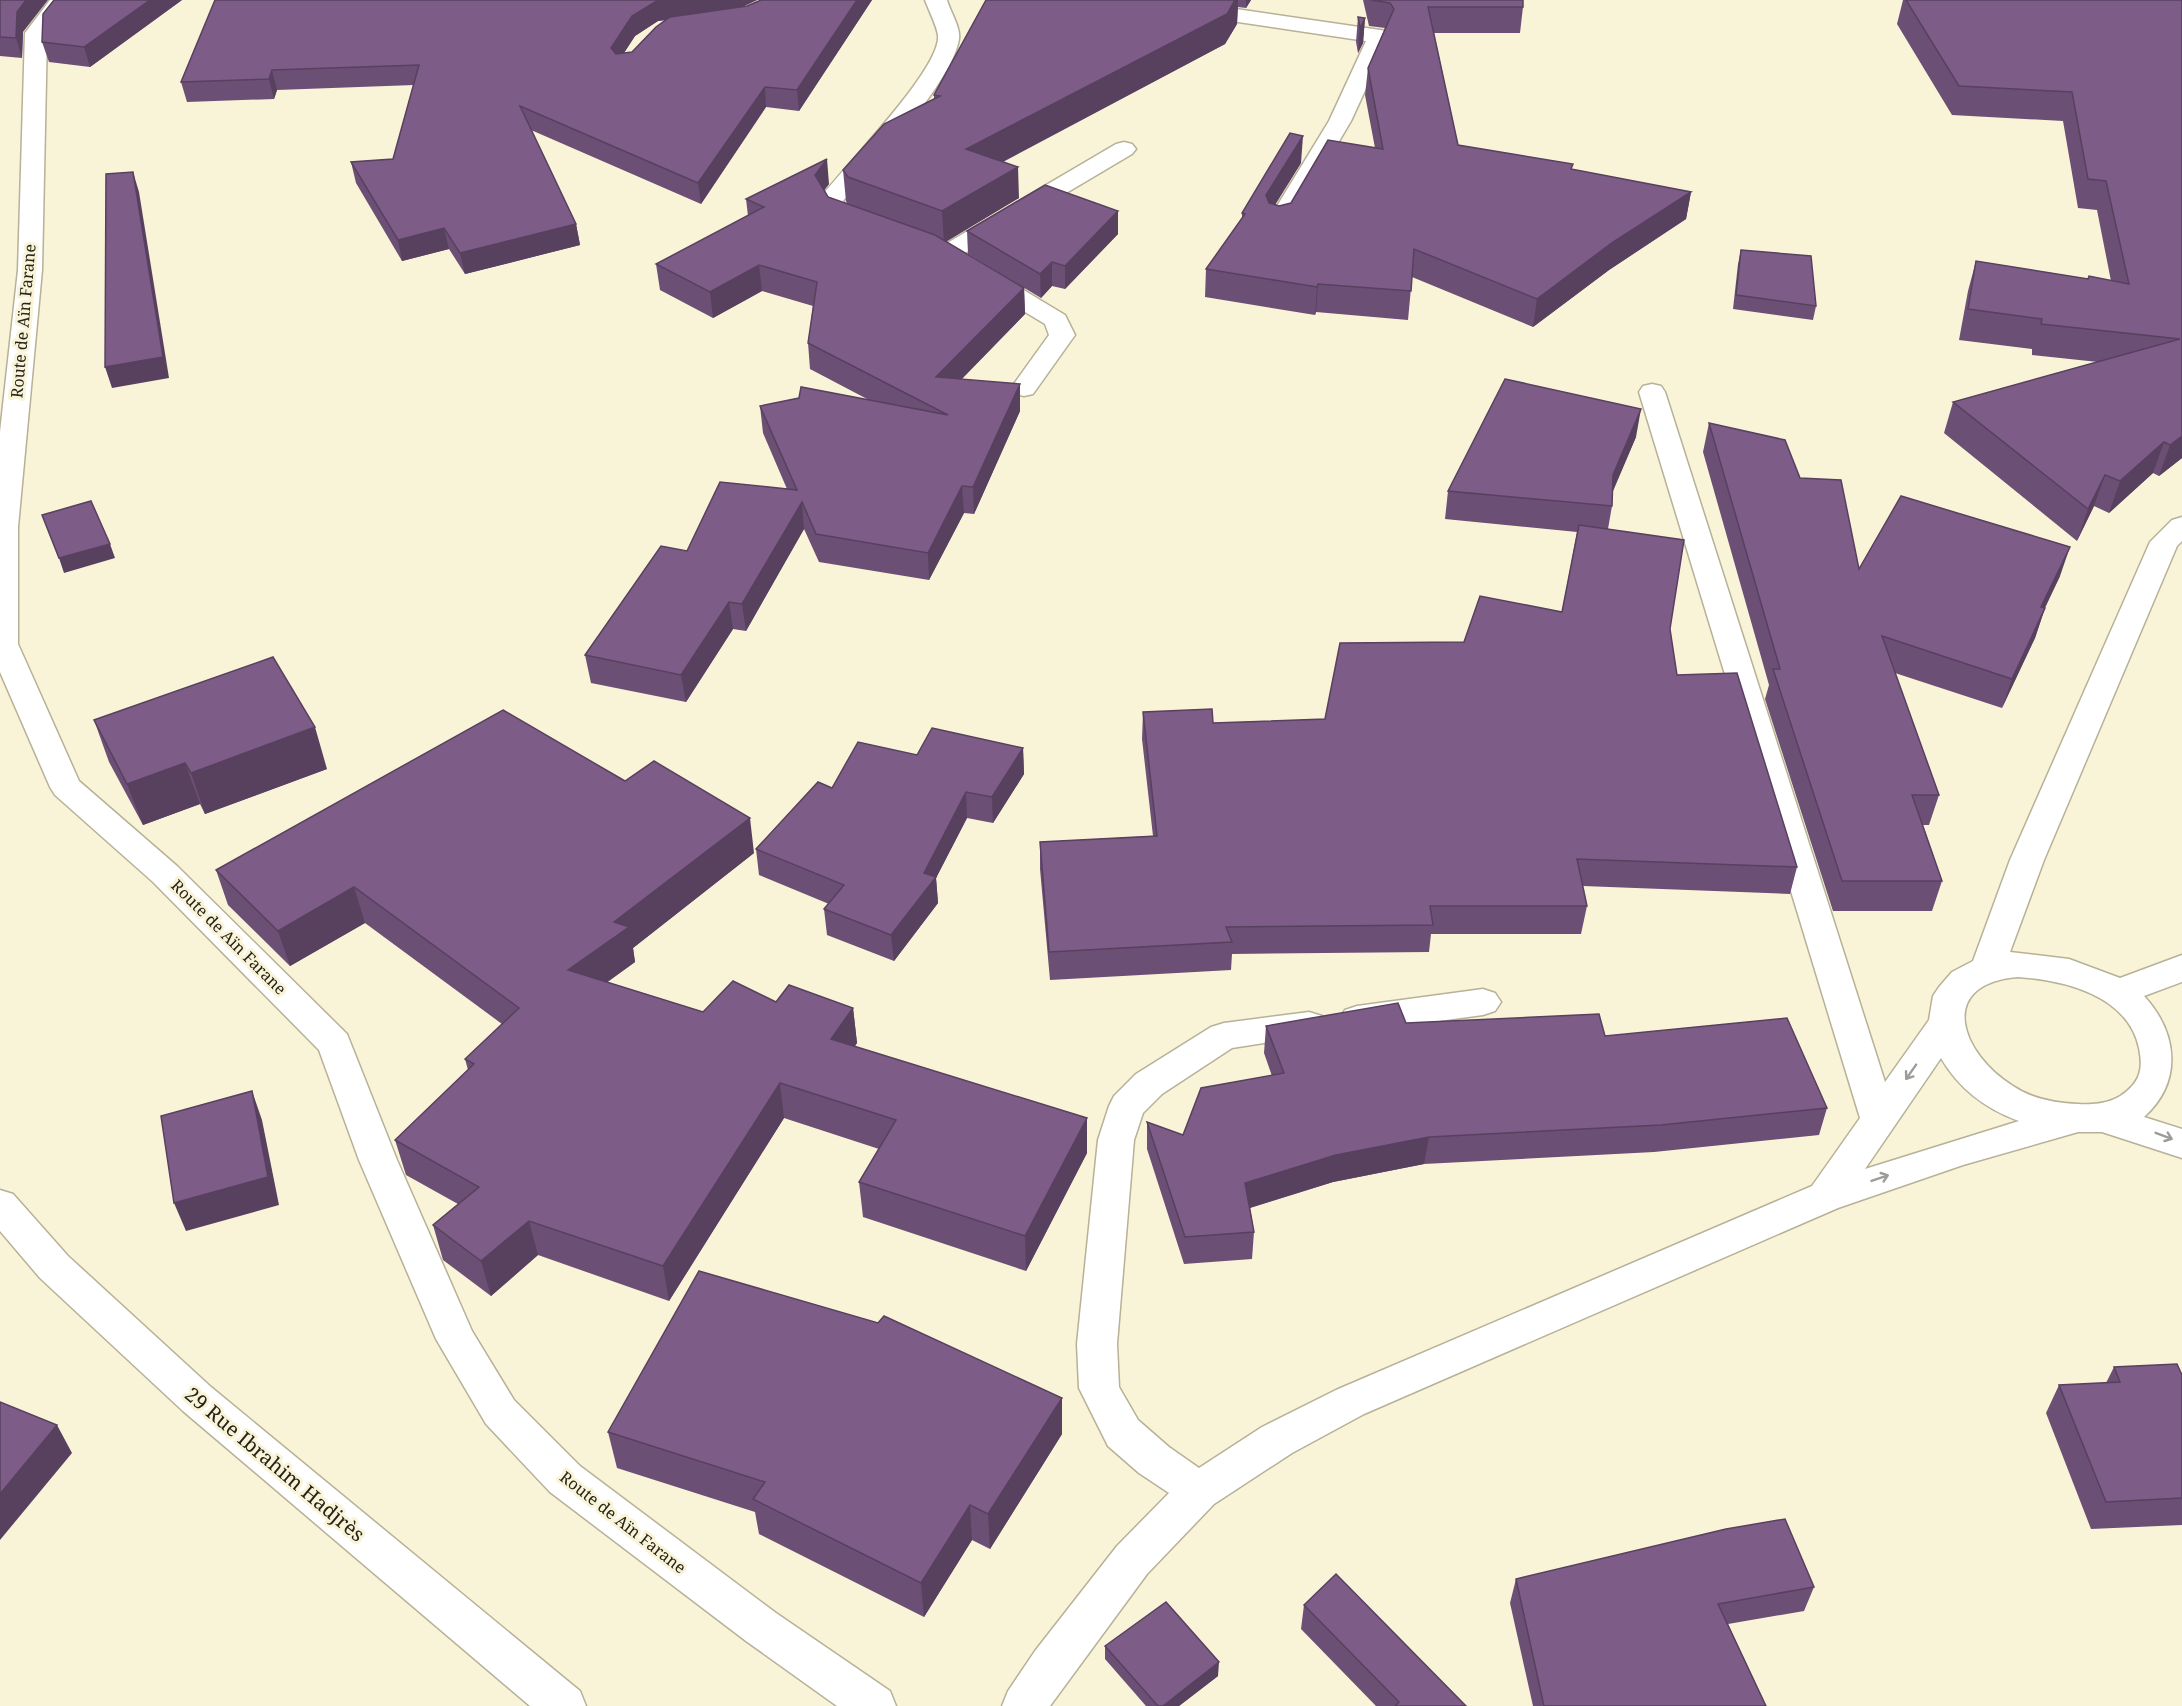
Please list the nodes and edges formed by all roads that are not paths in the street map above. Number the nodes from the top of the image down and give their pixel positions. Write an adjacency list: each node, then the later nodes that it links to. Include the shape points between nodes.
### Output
1 (61, 0): 23 (street, Route de Aïn Farane, via 36,33 30,270 4,527 3,644 66,787 165,874 334,1043 378,1160 456,1340 500,1412 565,1479 761,1627)
2 (936, 0): 6 (street, via 949,37 943,57 903,117 831,200 840,215)
3 (1130, 0): 5 (street, via 1379,36 1340,121)
4 (1124, 149): 7 (street, via 935,250 1056,320 1062,336)
5 (1278, 224)
6 (882, 231)
7 (1024, 388)
8 (1652, 392): 16 (street)
9 (2182, 526): 11 (street, via 2164,542 2027,860)
10 (2182, 968): 12 (street)
11 (1987, 969): 12 (street, via 2018,964 2052,966 2086,976); 14 (street, via 1964,982 1954,994)
12 (2116, 993): 15 (street)
13 (1483, 1002): 21 (street, via 1224,1036 1149,1084 1127,1106 1116,1140 1110,1184 1097,1344 1099,1388 1123,1433)
14 (1945, 1024): 16 (street, one-way to 16); 17 (street, via 1953,1050 1972,1075 2000,1096 2034,1112)
15 (2171, 1053): 17 (street, via 2153,1089 2133,1107)
16 (1878, 1118): 19 (street)
17 (2088, 1119): 18 (street, one-way to 18); 19 (street, one-way to 17, via 1959,1152)
18 (2182, 1144)
19 (1825, 1197): 21 (street, via 1350,1402 1276,1440)
20 (0, 1205): 22 (street, 29 Rue Ibrahim Hadjrès, via 54,1267 197,1399)
21 (1199, 1491): 24 (street, via 1132,1560)
22 (564, 1706)
23 (874, 1706)
24 (1024, 1706)

